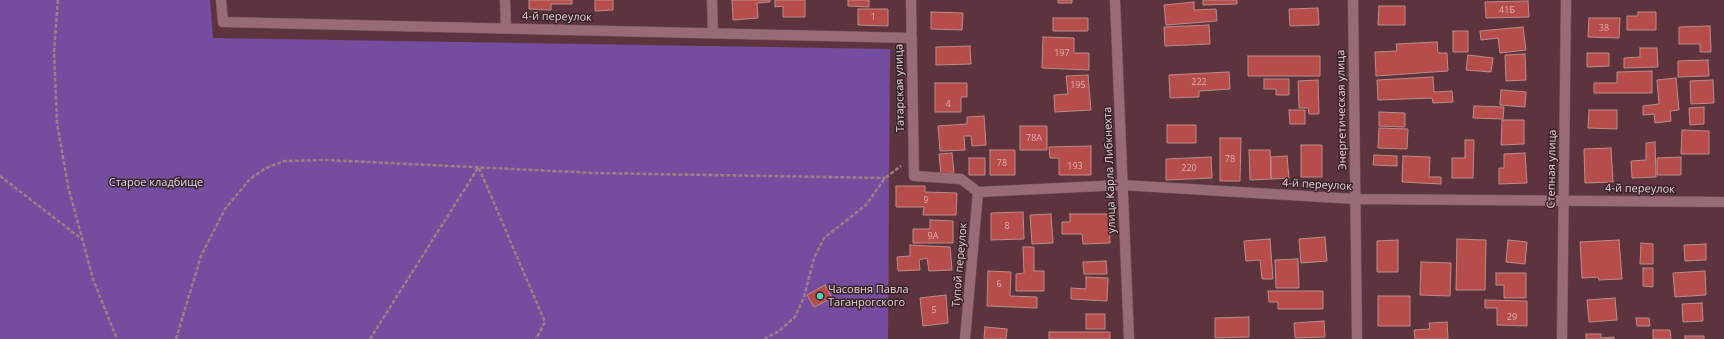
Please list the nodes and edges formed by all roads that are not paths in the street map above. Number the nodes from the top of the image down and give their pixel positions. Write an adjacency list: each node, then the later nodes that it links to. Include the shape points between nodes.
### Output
1 (221, 0): 8 (street, 4-й переулок, via 223,22)
2 (505, 0): 8 (street)
3 (712, 0): 9 (street)
4 (911, 0): 10 (street, Татарская улица)
5 (1116, 0): 11 (street, улица Карла Либкнехта)
6 (1353, 0): 13 (street, Энергетическая улица)
7 (1566, 0): 14 (street, Степная улица)
8 (506, 28): 9 (street, 4-й переулок)
9 (713, 33): 10 (street, 4-й переулок)
10 (912, 38): 12 (street, Татарская улица, via 914,176 961,179)
11 (1122, 185): 12 (street, 4-й переулок); 13 (street, 4-й переулок); 17 (street, улица Карла Либкнехта)
12 (978, 192): 16 (street, Тупой переулок)
13 (1355, 199): 14 (street, 4-й переулок); 18 (street, Энергетическая улица)
14 (1564, 200): 15 (street, 4-й переулок); 19 (street, Степная улица)
15 (1724, 202)
16 (965, 339)
17 (1129, 339)
18 (1357, 339)
19 (1562, 339)

